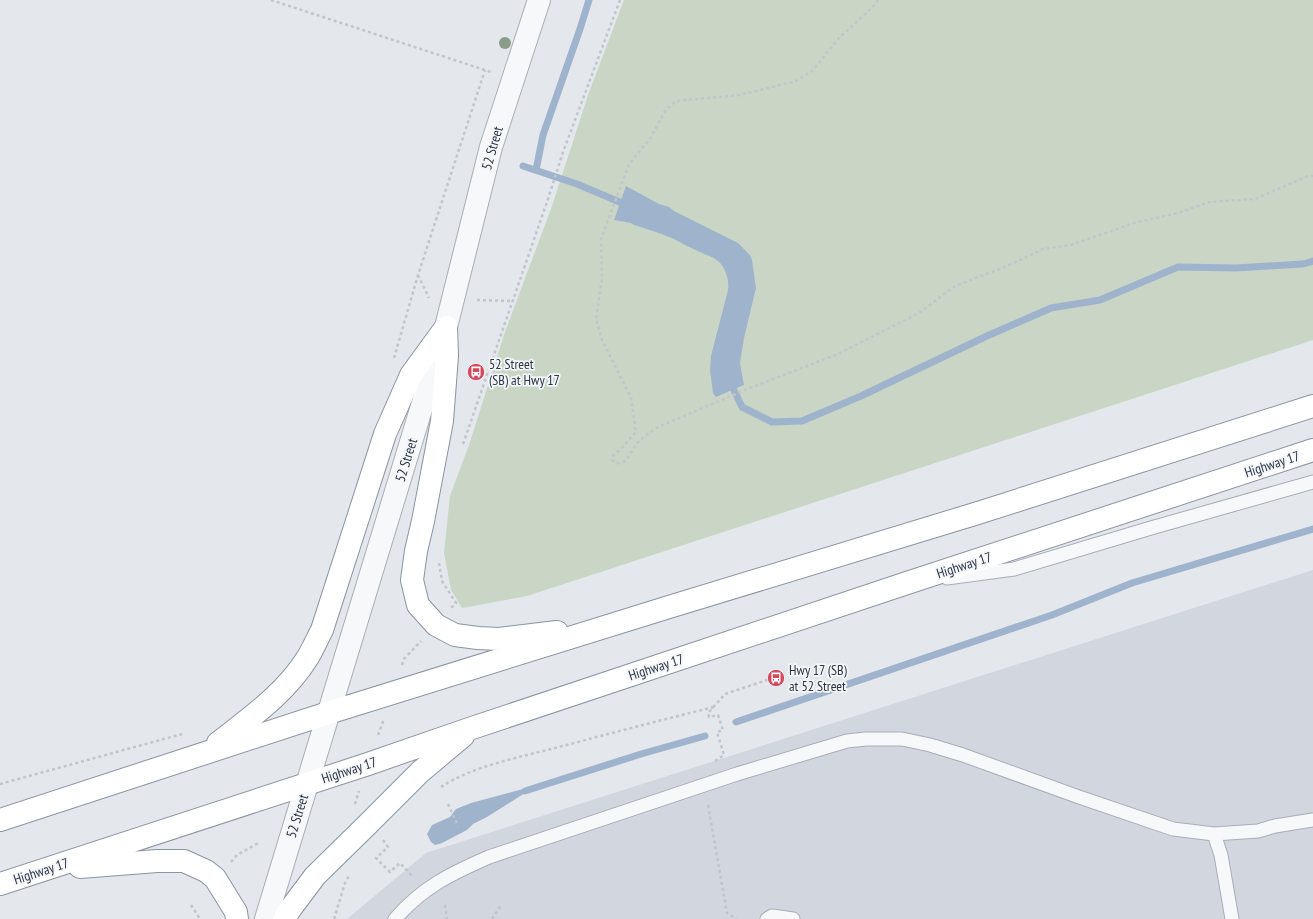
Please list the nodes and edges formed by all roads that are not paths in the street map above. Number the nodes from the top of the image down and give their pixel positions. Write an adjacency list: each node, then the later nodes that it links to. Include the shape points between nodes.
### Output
1 (539, 0): 2 (street, 52 Street, via 491,147)
2 (446, 327): 7 (highway, via 448,356 442,422 412,580 418,605 436,625 455,634 478,638 499,639); 8 (street, 52 Street); 10 (highway, via 412,375 385,434 322,630 308,658 273,699)
3 (1313, 406): 7 (highway, via 978,513)
4 (1313, 450): 6 (highway, Highway 17)
5 (1313, 482): 6 (lane, via 1014,569)
6 (904, 584): 9 (highway, Highway 17)
7 (606, 627): 8 (highway)
8 (328, 713): 10 (highway); 11 (street, 52 Street)
9 (472, 728): 11 (highway, Highway 17); 19 (highway, via 420,772 314,876)
10 (206, 753): 12 (highway)
11 (307, 783): 15 (highway, Highway 17); 18 (street, 52 Street)
12 (0, 820)
13 (1313, 820): 14 (lane, via 1258,831)
14 (1214, 834): 20 (lane, via 1173,829 930,745 902,739 866,739 737,774 489,857 441,879); 23 (lane, via 1221,855)
15 (43, 871): 16 (highway, Highway 17); 17 (highway, via 157,860 184,861 216,878 236,912)
16 (0, 884)
17 (237, 919)
18 (266, 919)
19 (284, 919)
20 (395, 919)
21 (767, 919): 22 (lane, via 772,916)
22 (793, 919)
23 (1232, 919)

